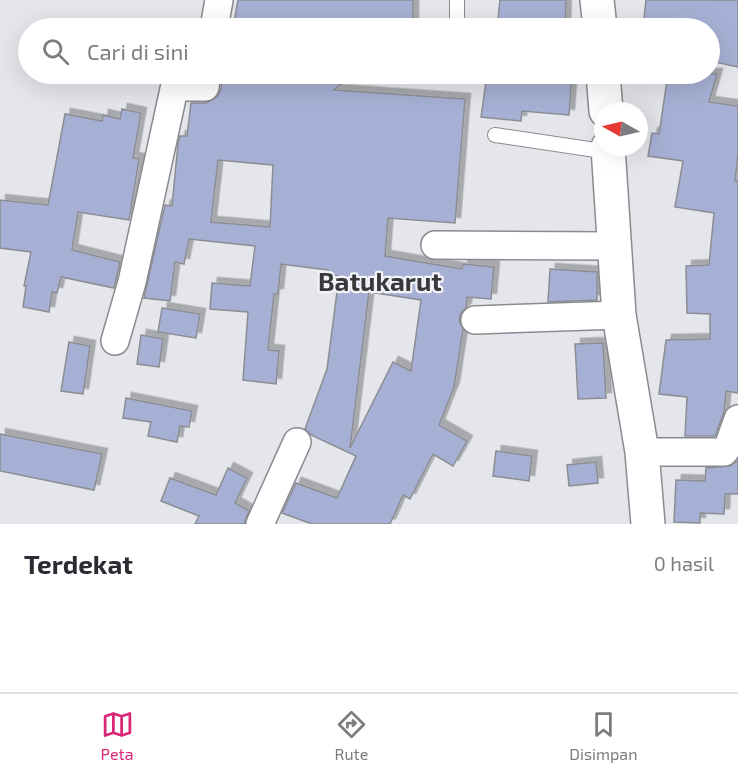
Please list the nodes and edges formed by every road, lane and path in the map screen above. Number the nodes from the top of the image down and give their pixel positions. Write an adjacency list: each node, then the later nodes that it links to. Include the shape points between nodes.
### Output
1 (219, 0): 4 (street)
2 (457, 0): 5 (lane)
3 (597, 0): 6 (street)
4 (216, 18)
5 (457, 18)
6 (599, 18)
7 (205, 84): 17 (street, via 174,89 132,282)
8 (604, 84): 9 (street)
9 (605, 102)
10 (495, 135): 11 (lane)
11 (594, 147)
12 (609, 156): 14 (street)
13 (435, 245): 14 (street)
14 (615, 246): 15 (street)
15 (619, 315): 16 (street); 20 (street)
16 (475, 321)
17 (115, 341)
18 (738, 420): 20 (street, via 724,453)
19 (297, 442): 21 (street)
20 (642, 452): 22 (street)
21 (260, 524)
22 (648, 524)

